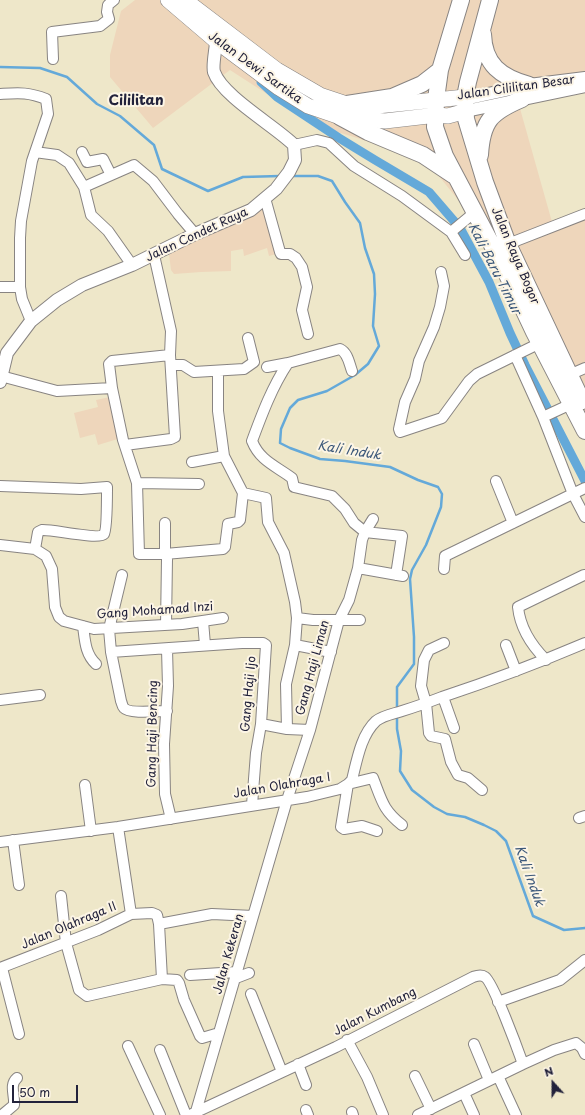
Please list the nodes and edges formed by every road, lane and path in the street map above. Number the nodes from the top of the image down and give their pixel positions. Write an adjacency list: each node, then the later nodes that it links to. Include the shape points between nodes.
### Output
1 (114, 0): 8 (street, via 108,5 109,19 100,26 52,32)
2 (168, 0): 7 (main road, Jalan Dewi Sartika)
3 (186, 0): 16 (main road, Jalan Dewi Sartika, via 277,70)
4 (460, 0): 9 (highway, Jalan Raya Bogor)
5 (490, 0): 6 (highway)
6 (482, 26): 12 (highway, via 485,50 496,69); 14 (highway)
7 (216, 41): 16 (main road, Jalan Dewi Sartika, via 279,88 308,106); 17 (street, via 214,71 220,82 232,96)
8 (53, 59)
9 (440, 70): 15 (highway, Jalan Raya Bogor); 16 (highway, via 422,84 403,93)
10 (585, 78): 12 (street, Jalan Cililitan Besar)
11 (585, 86): 12 (street, Jalan Cililitan Besar)
12 (525, 92): 14 (street, Jalan Cililitan Besar, via 474,97); 20 (highway, via 486,124 482,134)
13 (0, 94): 18 (street, via 19,92 46,99 48,114)
14 (465, 104): 15 (main road, Jalan Cililitan Besar); 20 (highway, Jalan Raya Bogor, via 466,119)
15 (442, 107): 16 (main road, Jalan Dewi Sartika, via 385,121); 22 (highway, Jalan Raya Bogor, via 436,127 445,156)
16 (344, 110): 22 (highway, via 368,132 423,155)
17 (294, 145): 24 (street, Jalan Condet Raya, via 295,160 289,172); 27 (street, via 317,140 329,143 354,166)
18 (35, 152): 23 (street, via 57,155 70,163); 35 (street, via 21,221)
19 (82, 152): 21 (street, via 87,162 103,159)
20 (479, 164): 29 (highway, Jalan Raya Bogor)
21 (110, 175): 23 (street); 28 (street, via 134,166 153,181)
22 (456, 177): 26 (highway, Jalan Raya Bogor)
23 (84, 187): 32 (street, via 91,215 108,231)
24 (265, 198): 28 (street, Jalan Condet Raya, via 251,210); 37 (street, via 281,254 290,254 302,268 307,287 302,310)
25 (585, 214): 29 (street)
26 (470, 216): 27 (street); 39 (highway, Jalan Raya Bogor, via 502,264)
27 (452, 232): 31 (street)
28 (195, 234): 30 (street, Jalan Condet Raya)
29 (508, 244): 48 (highway, Jalan Raya Bogor)
30 (154, 255): 32 (street, Jalan Condet Raya); 41 (street, via 171,331)
31 (465, 255)
32 (132, 265): 36 (street, Jalan Condet Raya, via 82,285)
33 (442, 272): 40 (street, via 444,286 440,307 405,402 400,432 442,418 472,378)
34 (0, 287): 35 (street)
35 (20, 287): 36 (street)
36 (31, 320): 47 (street, Jalan Condet Raya, via 7,353)
37 (308, 334)
38 (248, 338): 45 (street, via 254,362 244,369)
39 (540, 343): 40 (street); 50 (highway, Jalan Raya Bogor)
40 (519, 353): 51 (street)
41 (171, 360): 45 (street, via 194,372); 49 (street, via 112,361 109,364); 53 (street, via 175,436)
42 (288, 363): 43 (street); 46 (street, via 342,350 347,354); 67 (street, via 277,380 252,440 253,443 267,462 292,478 294,487 332,496)
43 (266, 367)
44 (585, 368): 48 (street)
45 (218, 370): 54 (street, via 218,411)
46 (352, 371)
47 (1, 374): 49 (street, via 57,391)
48 (569, 375): 50 (highway, Jalan Raya Bogor)
49 (112, 388): 53 (street)
50 (578, 406): 51 (street); 52 (highway, Jalan Raya Bogor)
51 (547, 415): 62 (street)
52 (585, 431)
53 (125, 445): 57 (street)
54 (224, 456): 55 (street); 61 (street)
55 (192, 462)
56 (496, 481): 66 (street)
57 (137, 483): 58 (street); 70 (street, via 139,554)
58 (199, 484)
59 (0, 486): 69 (street, via 80,489 107,487 103,535 42,530 38,532)
60 (584, 488): 62 (street)
61 (243, 493): 70 (street, via 240,520 228,524 223,550); 76 (street, via 266,498 268,522 284,553)
62 (573, 494): 63 (street); 66 (street)
63 (585, 517)
64 (373, 519): 67 (street, Gang Haji Liman)
65 (165, 523): 70 (street)
66 (513, 523): 72 (street, via 445,556)
67 (365, 532): 71 (street, Gang Haji Liman); 71 (street, via 402,536 400,576)
68 (0, 545): 69 (street)
69 (35, 549): 81 (street, Gang Mohamad Inzi, via 46,556 52,569 55,607 59,617)
70 (166, 556): 80 (street)
71 (358, 568): 77 (street, Gang Haji Liman, via 349,600)
72 (444, 569)
73 (122, 575): 82 (street)
74 (584, 575): 91 (street, via 518,607 528,638)
75 (223, 618): 79 (street, Gang Mohamad Inzi)
76 (297, 618): 77 (street); 86 (street)
77 (339, 620): 78 (street); 90 (street, Gang Haji Liman)
78 (360, 620)
79 (203, 622): 80 (street, Gang Mohamad Inzi); 85 (street)
80 (166, 624): 82 (street, Gang Mohamad Inzi)
81 (83, 626): 82 (street, Gang Mohamad Inzi); 92 (street, via 86,647 91,660)
82 (109, 629): 89 (street)
83 (444, 643): 97 (street, via 429,650 424,660 421,686)
84 (585, 644): 91 (street, Jalan Olahraga I)
85 (205, 645): 88 (street, Gang Haji Ijo); 99 (street, Gang Haji Ijo, via 266,645)
86 (294, 645): 90 (street); 101 (street, via 286,684)
87 (506, 645): 93 (street)
88 (167, 649): 89 (street, Gang Haji Ijo); 98 (street, Gang Haji Bencing)
89 (111, 652): 98 (street, via 124,708 135,712)
90 (331, 652): 102 (street, Gang Haji Liman)
91 (546, 660): 93 (street, Jalan Olahraga I)
92 (96, 664)
93 (516, 671): 95 (street, Jalan Olahraga I)
94 (40, 695): 96 (street)
95 (443, 697): 97 (street, Jalan Olahraga I); 100 (street)
96 (0, 700)
97 (426, 703): 103 (street, Jalan Olahraga I, via 378,720 370,728 362,744 352,780); 105 (street, via 431,736 445,739 455,771)
98 (167, 710): 108 (street, Gang Haji Bencing, via 164,744 165,794)
99 (261, 724): 101 (street); 107 (street, Gang Haji Ijo)
100 (454, 728)
101 (287, 729): 102 (street)
102 (310, 730): 106 (street, Gang Haji Liman)
103 (348, 784): 106 (street, Jalan Olahraga I, via 334,790); 109 (street, via 373,778 381,802 389,814); 112 (street, via 341,827 344,829 362,826)
104 (85, 785): 111 (street)
105 (482, 790)
106 (287, 800): 107 (street, Jalan Olahraga I); 118 (street, Jalan Kekeran)
107 (252, 805): 108 (street, Jalan Olahraga I)
108 (172, 818): 110 (street, Jalan Olahraga I)
109 (402, 825)
110 (118, 828): 111 (street, Jalan Olahraga I); 117 (street, Jalan Olahraga II)
111 (91, 831): 113 (street, Jalan Olahraga I)
112 (377, 831)
113 (13, 840): 114 (street, Jalan Olahraga I); 115 (street)
114 (0, 842)
115 (19, 885)
116 (61, 896): 120 (street)
117 (131, 914): 119 (street, via 152,913 156,915); 120 (street, Jalan Olahraga II)
118 (253, 916): 119 (street, via 212,914); 125 (street, Jalan Kekeran)
119 (159, 924): 126 (street)
120 (66, 943): 122 (street, Jalan Olahraga II); 126 (street, via 79,990 87,996)
121 (585, 960): 128 (street, via 560,980)
122 (1, 968): 130 (street, Jalan Olahraga II)
123 (249, 973): 125 (street)
124 (190, 975): 125 (street)
125 (237, 975): 129 (street, Jalan Kekeran)
126 (162, 979): 129 (street, via 177,980 202,1038)
127 (251, 994): 138 (street)
128 (498, 1002): 131 (street, Jalan Kumbang, via 485,976 480,975); 137 (street, Jalan Kumbang)
129 (219, 1033): 145 (street, Jalan Kekeran)
130 (19, 1034)
131 (347, 1040): 136 (street, Jalan Kumbang); 149 (street)
132 (474, 1044): 141 (street)
133 (128, 1046): 147 (street)
134 (160, 1050): 148 (street)
135 (585, 1054): 137 (street, via 576,1043)
136 (298, 1064): 138 (street, Jalan Kumbang); 142 (street)
137 (523, 1064): 141 (street)
138 (282, 1072): 145 (street, Jalan Kumbang)
139 (414, 1076): 144 (street)
140 (16, 1078): 146 (street, via 12,1085 14,1105)
141 (494, 1078): 143 (street); 151 (street)
142 (306, 1084)
143 (464, 1092): 144 (street); 150 (street)
144 (426, 1112)
145 (194, 1114)
146 (2, 1115)
147 (160, 1115)
148 (186, 1115)
149 (383, 1115)
150 (474, 1115)
151 (516, 1115)

